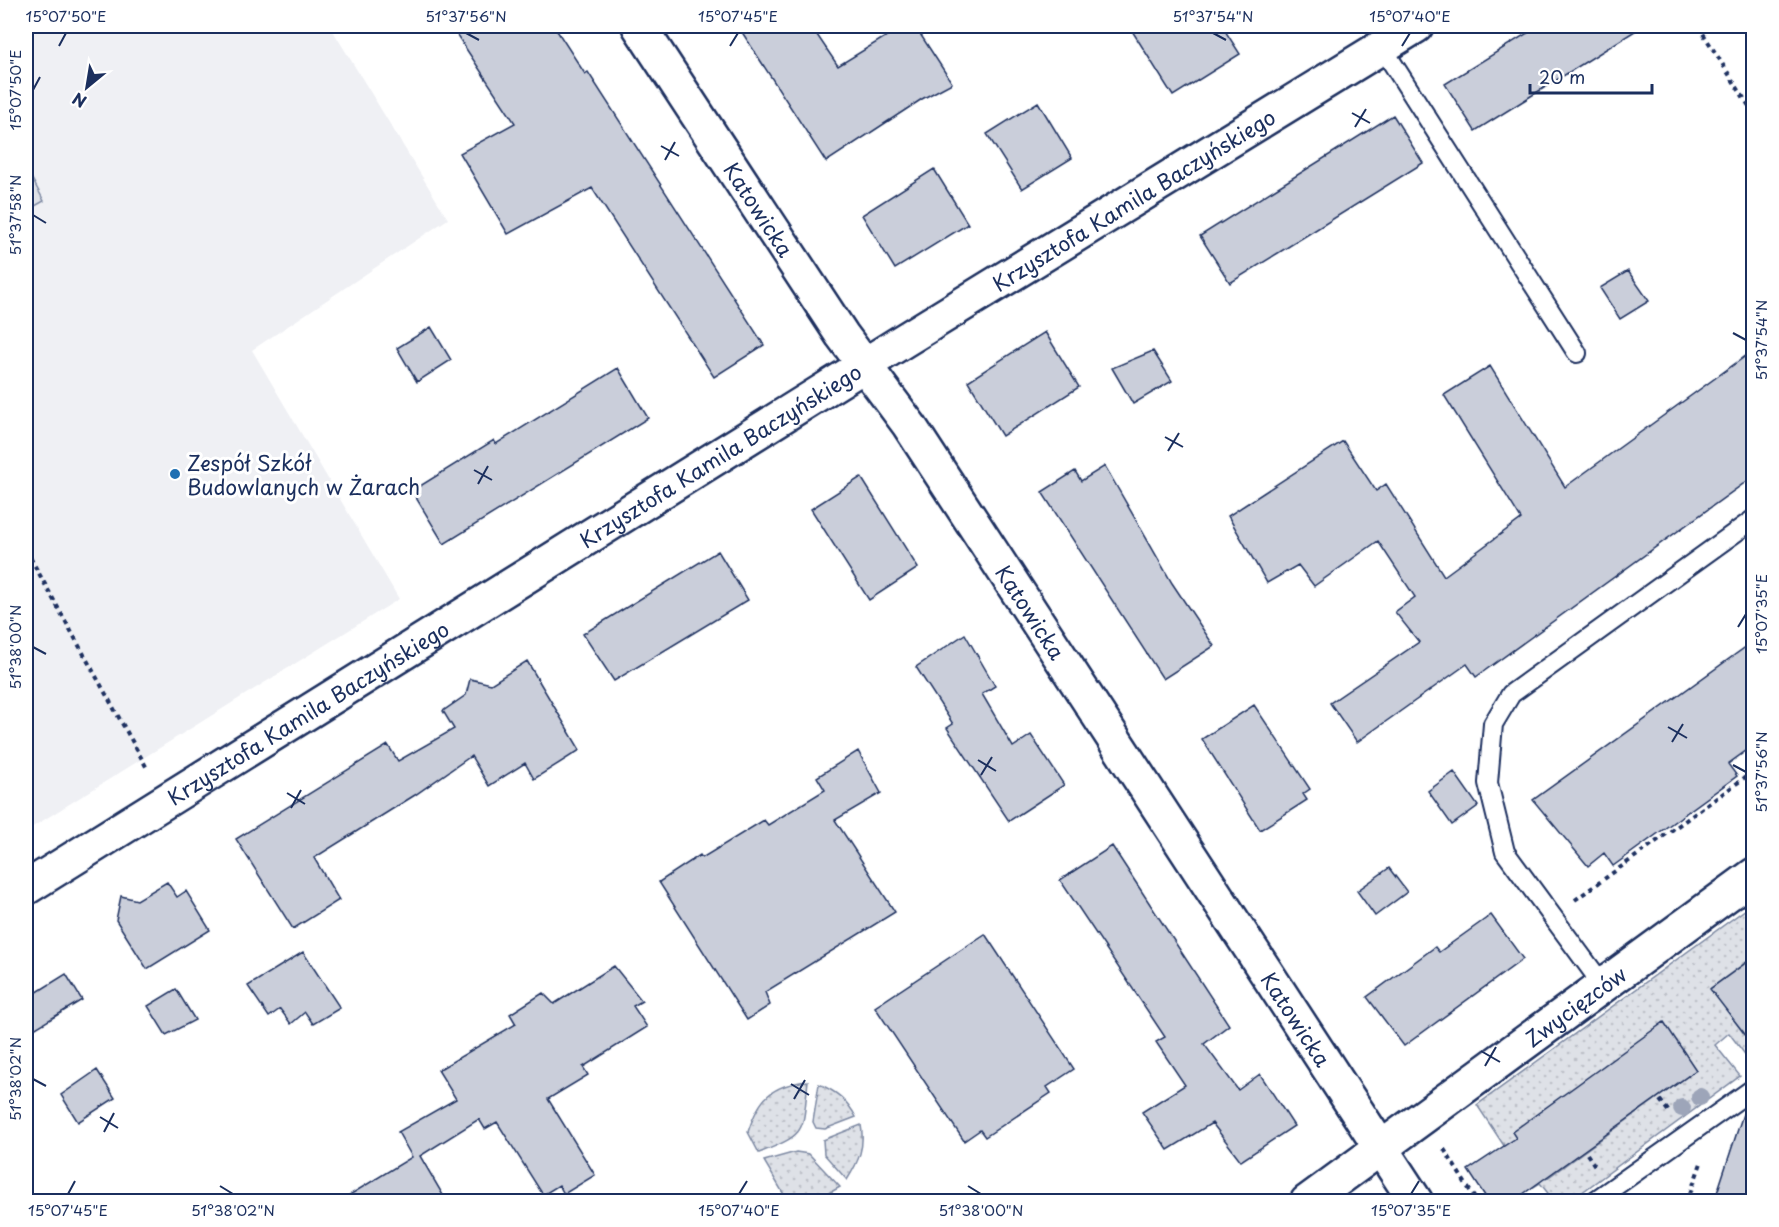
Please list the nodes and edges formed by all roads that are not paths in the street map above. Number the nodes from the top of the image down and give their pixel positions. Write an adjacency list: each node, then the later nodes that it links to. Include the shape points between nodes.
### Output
1 (639, 26): 5 (street, Katowicka, via 842,335)
2 (1416, 26): 3 (street, Krzysztofa Kamila Baczyńskiego)
3 (1382, 47): 4 (lane); 5 (street, Krzysztofa Kamila Baczyńskiego)
4 (1577, 353)
5 (866, 364): 8 (street, Krzysztofa Kamila Baczyńskiego); 11 (street, Katowicka)
6 (1754, 519): 9 (lane, via 1511,694 1493,724 1488,783 1505,852)
7 (1754, 875): 9 (street, Zwycięzców)
8 (26, 888)
9 (1602, 984): 11 (street, Zwycięzców)
10 (1753, 1088): 14 (lane)
11 (1381, 1147): 12 (street, Zwycięzców); 13 (street, Katowicka)
12 (1307, 1202)
13 (1416, 1202)
14 (1593, 1202)

